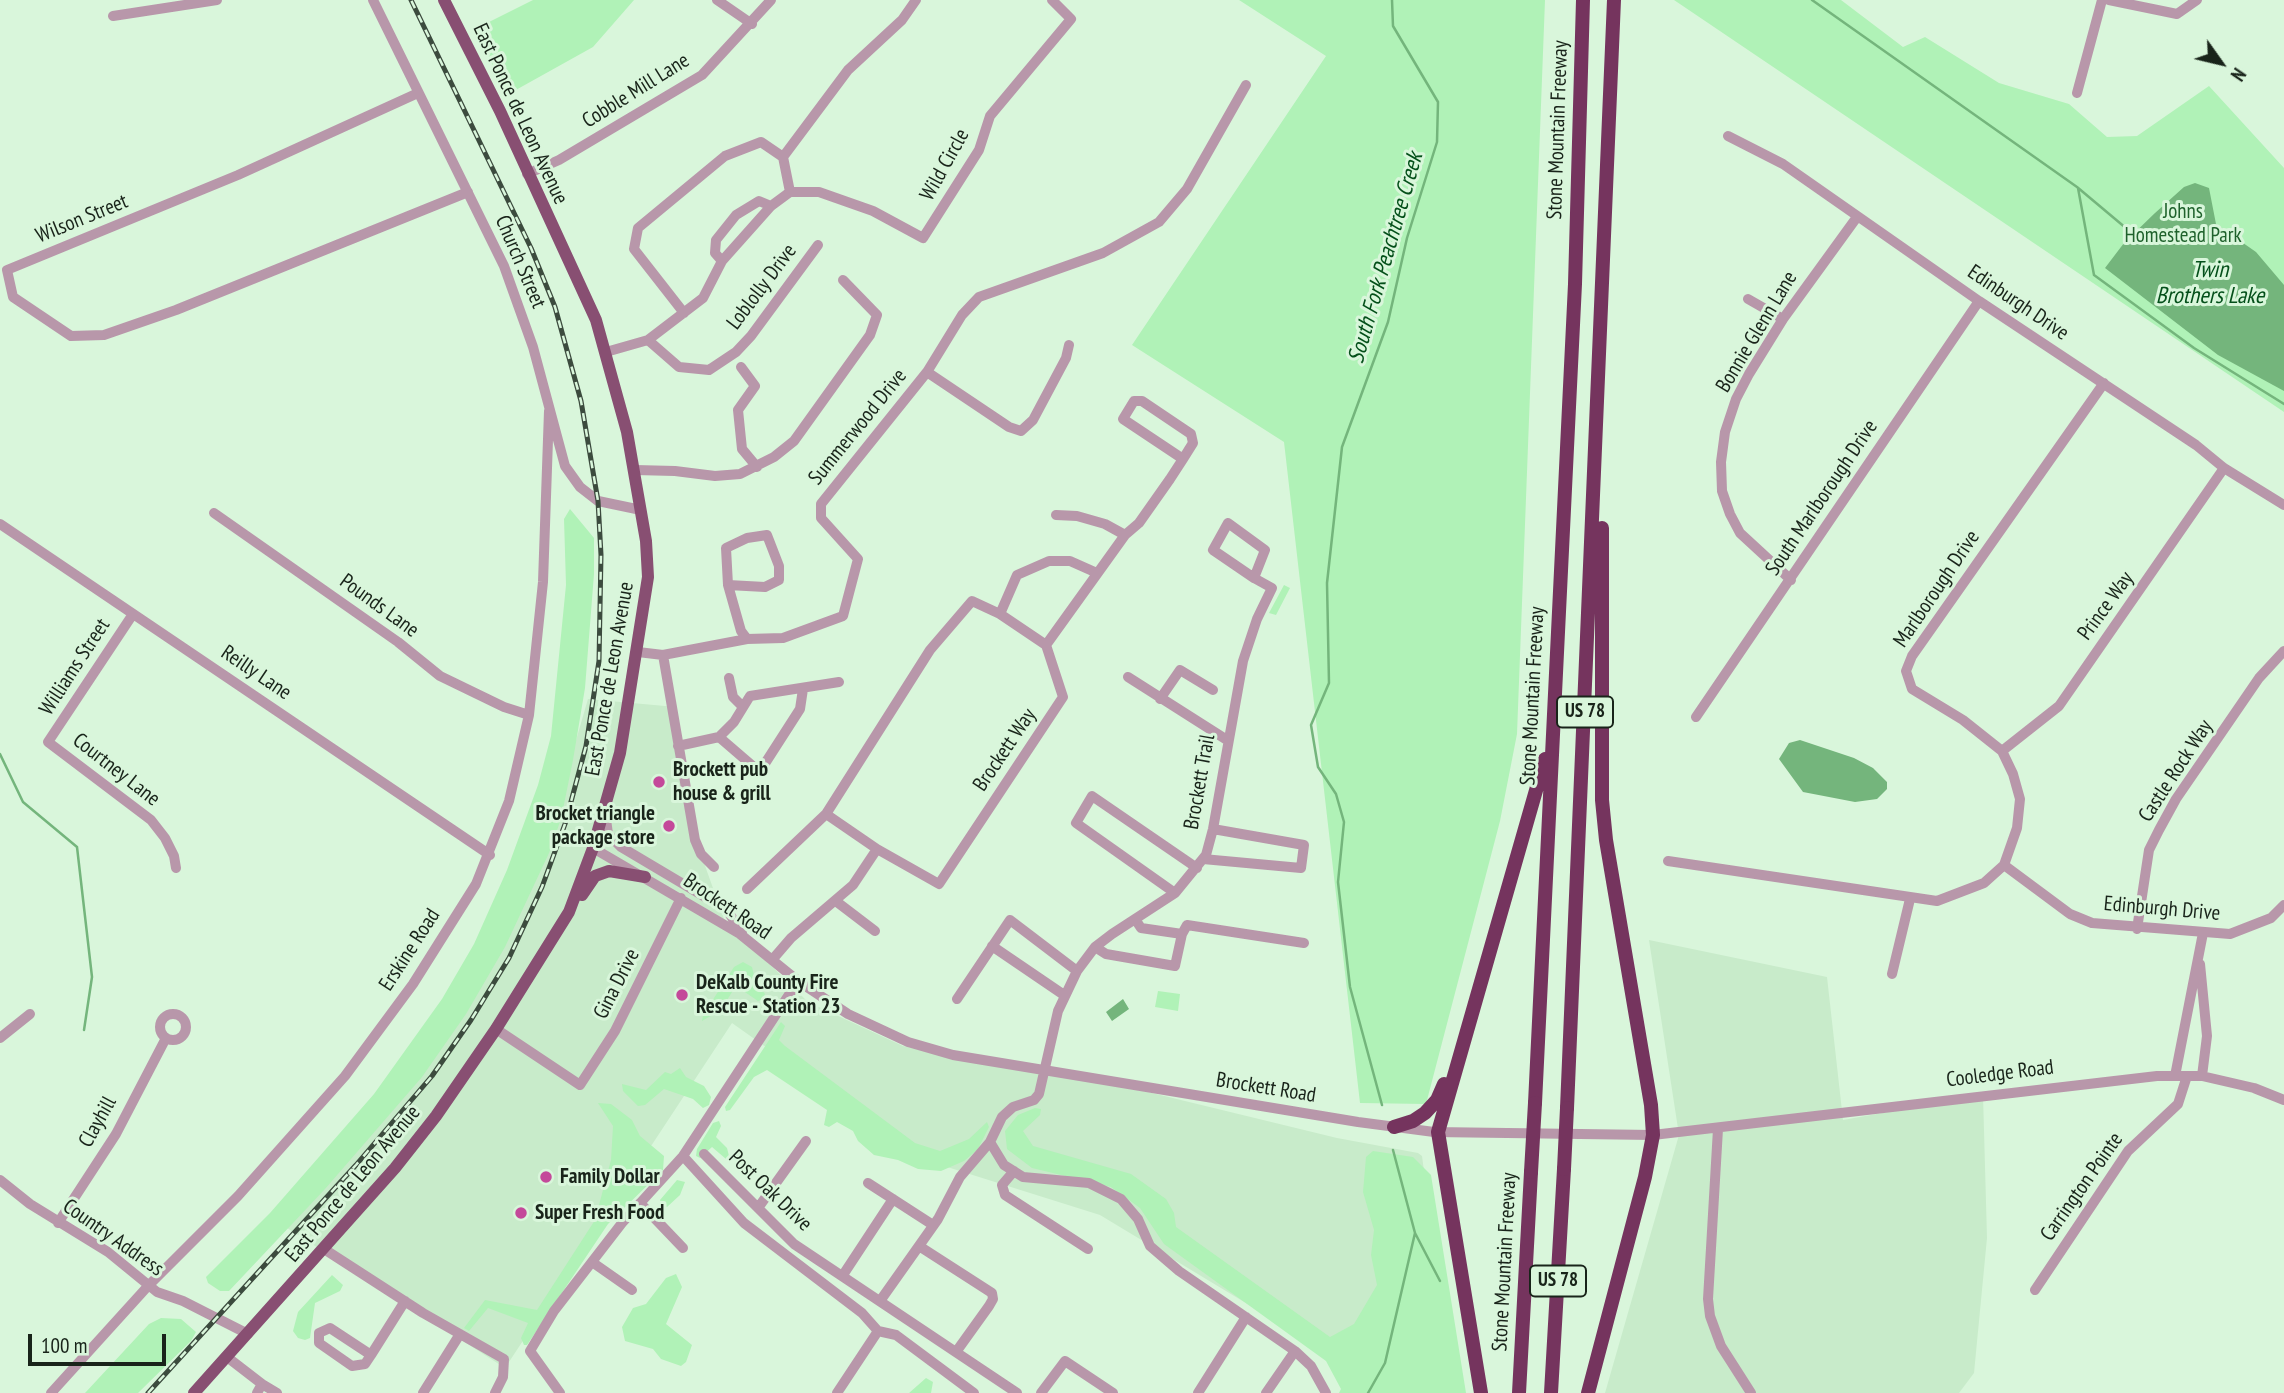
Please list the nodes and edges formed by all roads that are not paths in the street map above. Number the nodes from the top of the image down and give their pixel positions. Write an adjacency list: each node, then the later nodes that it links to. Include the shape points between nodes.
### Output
1 (216, 0): 13 (street)
2 (373, 0): 16 (street, Church Street)
3 (444, 0): 20 (main road, East Ponce de Leon Avenue)
4 (717, 0): 14 (street)
5 (771, 0): 14 (street, Cobble Mill Lane)
6 (1052, 0): 22 (street, Wild Circle, via 1071,19 990,117 979,150 923,238 873,211 819,192)
7 (1583, 0): 72 (highway, Stone Mountain Freeway / US 78, via 1575,284)
8 (1614, 0): 31 (highway, US 78)
9 (2102, 0): 17 (street)
10 (2109, 0): 11 (street, via 2177,15)
11 (2197, 0)
12 (913, 4): 19 (street, via 848,70)
13 (113, 16)
14 (752, 24): 20 (street, Cobble Mill Lane, via 702,75 559,160)
15 (1246, 85): 37 (street, Summerwood Drive, via 1187,190 1159,222 1104,253 979,297 962,315)
16 (418, 93): 21 (street, Church Street); 21 (street, Wilson Street, via 238,175 8,270 13,297 71,336 104,335)
17 (2077, 93)
18 (1728, 136): 24 (street, Edinburgh Drive, via 1783,164)
19 (783, 156): 22 (street); 30 (street, via 761,142 724,156 638,228 634,249)
20 (527, 174): 35 (main road, East Ponce de Leon Avenue, via 574,270)
21 (468, 192): 39 (street, Church Street, via 521,308)
22 (790, 192): 23 (street)
23 (771, 206): 26 (street); 26 (street, via 759,201 731,221 716,240 715,253)
24 (1857, 217): 29 (street, Edinburgh Drive); 32 (street, Bonnie Glenn Lane)
25 (818, 245): 33 (street, Loblolly Drive, via 751,336 709,370 678,367)
26 (722, 261): 30 (street, via 703,298)
27 (843, 280): 42 (street, via 877,316 870,335 794,441)
28 (1748, 299): 32 (street)
29 (1979, 301): 38 (street, Edinburgh Drive); 54 (street, South Marlborough Drive)
30 (684, 313): 33 (street)
31 (1603, 315): 127 (highway, via 1602,800); 176 (highway, US 78, bridge)
32 (1783, 319): 54 (street, Bonnie Glenn Lane, via 1736,399 1721,462 1722,491 1741,533)
33 (648, 340): 35 (street)
34 (1069, 345): 37 (street, Summerwood Drive, via 1033,420 1021,431)
35 (606, 352): 45 (main road, East Ponce de Leon Avenue)
36 (741, 367): 42 (street, via 755,386 738,410 742,449)
37 (927, 372): 58 (street, Summerwood Drive, via 821,504 821,518 858,559 843,616 783,638)
38 (2104, 383): 43 (street, Edinburgh Drive); 77 (street, Marlborough Drive, via 1912,656 1906,671 1913,689)
39 (549, 411): 41 (street, Church Street); 44 (street, Erskine Road)
40 (1183, 459): 40 (street, via 1123,419 1134,401 1142,401 1191,434 1193,443); 51 (street, via 1139,523)
41 (565, 466): 44 (street); 47 (street, Church Street, via 598,501)
42 (757, 467): 45 (street, via 715,476)
43 (2224, 468): 46 (street, Edinburgh Drive); 77 (street, Prince Way, via 2059,706)
44 (547, 469): 70 (street, Erskine Road, via 543,582)
45 (635, 470): 47 (main road, East Ponce de Leon Avenue)
46 (2284, 505)
47 (641, 510): 61 (main road, East Ponce de Leon Avenue, via 648,577)
48 (214, 513): 70 (street, Pounds Lane, via 440,676)
49 (1056, 515): 51 (street, via 1105,524)
50 (0, 524): 56 (street, Reilly Lane)
51 (1125, 535): 52 (street)
52 (1097, 572): 57 (street, via 1070,561 1049,561 1017,575); 59 (street)
53 (1254, 578): 53 (street, Brockett Trail, via 1265,550 1228,523 1213,550); 74 (street, Brockett Trail, via 1272,588 1243,661)
54 (1791, 580): 71 (street, South Marlborough Drive)
55 (728, 585): 55 (street, via 726,548 767,535 779,566 779,580 765,587); 58 (street)
56 (133, 614): 75 (street, Williams Street); 83 (street, Reilly Lane)
57 (1000, 614): 59 (street); 79 (street, via 972,601 930,650)
58 (747, 639): 62 (street, Summerwood Drive)
59 (1046, 645): 82 (street, Brockett Way, via 1063,697 939,884)
60 (2284, 650): 99 (street, Castle Rock Way, via 2259,678 2159,830 2149,850)
61 (638, 652): 62 (street, Summerwood Drive); 78 (main road, East Ponce de Leon Avenue, via 620,753)
62 (663, 655): 76 (street, Brockett Road)
63 (1128, 677): 68 (street)
64 (729, 678): 69 (street, via 733,697)
65 (839, 682): 66 (street)
66 (803, 689): 69 (street, via 750,696); 73 (street, via 800,709 764,765 755,768)
67 (1213, 690): 68 (street, via 1180,670)
68 (1160, 699): 74 (street)
69 (743, 706): 73 (street)
70 (529, 715): 83 (street, Erskine Road, via 509,802)
71 (1696, 717)
72 (1552, 734): 118 (highway); 175 (highway, Stone Mountain Freeway / US 78, bridge)
73 (719, 737): 76 (street)
74 (1227, 740): 80 (street, Brockett Trail)
75 (48, 742): 88 (street, Courtney Lane, via 151,820 165,838)
76 (678, 746): 87 (street, Brockett Road, via 695,840)
77 (2002, 751): 86 (street, Marlborough Drive, via 2020,799 2017,828)
78 (604, 809): 81 (main road, East Ponce de Leon Avenue); 103 (street, via 608,834 621,847 727,910)
79 (826, 814): 82 (street, Brockett Way); 91 (street)
80 (1213, 829): 84 (street, Brockett Trail); 84 (street, via 1304,845 1301,868)
81 (593, 848): 90 (street, Brockett Road); 97 (main road, East Ponce de Leon Avenue)
82 (877, 849): 95 (street)
83 (490, 855): 146 (street, Erskine Road, via 413,984 345,1076 238,1196)
84 (1203, 859): 89 (street, Brockett Trail)
85 (1668, 861): 94 (street)
86 (2004, 865): 94 (street, via 1965,892 1937,901); 99 (street, Edinburgh Drive, via 2070,914 2092,923)
87 (713, 867)
88 (176, 868)
89 (1196, 868): 92 (street, Brockett Trail); 92 (street, via 1092,796 1076,823)
90 (645, 877): 93 (street, Brockett Road); 97 (main road, via 608,871 595,876)
91 (747, 889)
92 (1175, 893): 98 (street, Brockett Trail)
93 (681, 898): 103 (street, Brockett Road); 115 (street, Gina Drive, via 615,1031 580,1084)
94 (1910, 899): 110 (street)
95 (837, 902): 100 (street); 107 (street, via 791,938)
96 (2284, 905): 101 (street, Edinburgh Drive, via 2252,927 2230,934)
97 (569, 912): 115 (main road, East Ponce de Leon Avenue)
98 (1135, 919): 102 (street, via 1141,928); 106 (street, Brockett Trail)
99 (2137, 929): 101 (street, Edinburgh Drive)
100 (876, 931)
101 (2203, 933): 108 (street)
102 (1182, 934): 104 (street, via 1187,925); 106 (street, via 1175,966 1106,954)
103 (746, 939): 107 (street, Brockett Road)
104 (1304, 943)
105 (992, 946): 109 (street, via 1010,920); 112 (street); 113 (street)
106 (1096, 947): 109 (street, Brockett Trail)
107 (772, 960): 111 (street, Brockett Road)
108 (2200, 960): 120 (street, via 2190,989); 122 (street, via 2207,1036)
109 (1077, 971): 112 (street, Brockett Trail)
110 (1892, 974)
111 (798, 981): 119 (street, Brockett Road, via 857,1020 908,1042); 131 (street)
112 (1064, 995): 119 (street, Brockett Trail)
113 (957, 999)
114 (30, 1014): 116 (street)
115 (496, 1029): 142 (main road, East Ponce de Leon Avenue, via 414,1144)
116 (0, 1038)
117 (166, 1038): 138 (street, Clayhill, via 116,1134)
118 (1461, 1048): 124 (highway, via 1432,1107 1413,1121); 126 (highway)
119 (1046, 1072): 124 (street, Brockett Road); 129 (street, via 1037,1098 1007,1111)
120 (2175, 1076): 121 (street, Cooledge Road); 125 (street, Cooledge Road, via 2105,1080)
121 (2187, 1076): 122 (street, Cooledge Road); 148 (street, Carrington Pointe, via 2178,1104 2134,1143)
122 (2202, 1076): 123 (street, Cooledge Road)
123 (2284, 1100)
124 (1394, 1127): 126 (street, Brockett Road)
125 (1718, 1129): 127 (street, Brockett Road); 178 (street, via 1707,1298 1721,1346)
126 (1438, 1132): 127 (street, Brockett Road); 174 (highway)
127 (1653, 1136): 177 (highway)
128 (806, 1141): 137 (street)
129 (990, 1142): 132 (street, via 997,1157); 139 (street, via 960,1177)
130 (704, 1154): 137 (street, Post Oak Drive)
131 (683, 1156): 136 (street); 152 (street, via 744,1223 862,1313)
132 (1014, 1171): 143 (street, via 1003,1185 1005,1195); 151 (street, via 1034,1180 1089,1183 1121,1199 1138,1219 1150,1246)
133 (0, 1180): 138 (street, Country Address)
134 (868, 1183): 135 (street)
135 (893, 1199): 139 (street); 145 (street)
136 (640, 1203): 141 (street); 144 (street)
137 (758, 1208): 145 (street, Post Oak Drive, via 794,1244)
138 (58, 1223): 146 (street, Country Address, via 108,1252)
139 (933, 1225): 140 (street)
140 (919, 1246): 150 (street); 156 (street, via 992,1293 989,1306)
141 (683, 1248)
142 (324, 1249): 149 (street); 153 (main road, East Ponce de Leon Avenue)
143 (1088, 1249)
144 (592, 1262): 147 (street); 165 (street, via 530,1351)
145 (843, 1275): 150 (street, Post Oak Drive)
146 (148, 1286): 153 (street, Country Address); 160 (street, Erskine Road)
147 (632, 1290)
148 (2035, 1290)
149 (405, 1301): 154 (street); 157 (street)
150 (880, 1301): 156 (street, Post Oak Drive)
151 (1246, 1317): 155 (street); 171 (street)
152 (878, 1331): 166 (street); 167 (street, via 896,1335)
153 (248, 1334): 158 (main road, East Ponce de Leon Avenue)
154 (460, 1334): 163 (street); 164 (street, via 504,1359 503,1377)
155 (1295, 1351): 172 (street); 173 (street, via 1311,1366)
156 (956, 1352): 168 (street, Post Oak Drive)
157 (371, 1355): 157 (street, via 365,1364 352,1366 319,1343 319,1333 330,1328)
158 (227, 1357): 159 (street); 161 (main road, East Ponce de Leon Avenue)
159 (260, 1389): 162 (street)
160 (51, 1393)
161 (194, 1393)
162 (277, 1393)
163 (423, 1393)
164 (495, 1393)
165 (560, 1393)
166 (836, 1393)
167 (974, 1393)
168 (1017, 1393)
169 (1041, 1393): 170 (street, via 1065,1361)
170 (1113, 1393)
171 (1198, 1393)
172 (1266, 1393)
173 (1326, 1393)
174 (1481, 1393)
175 (1519, 1393)
176 (1551, 1393)
177 (1588, 1393)
178 (1751, 1393)

